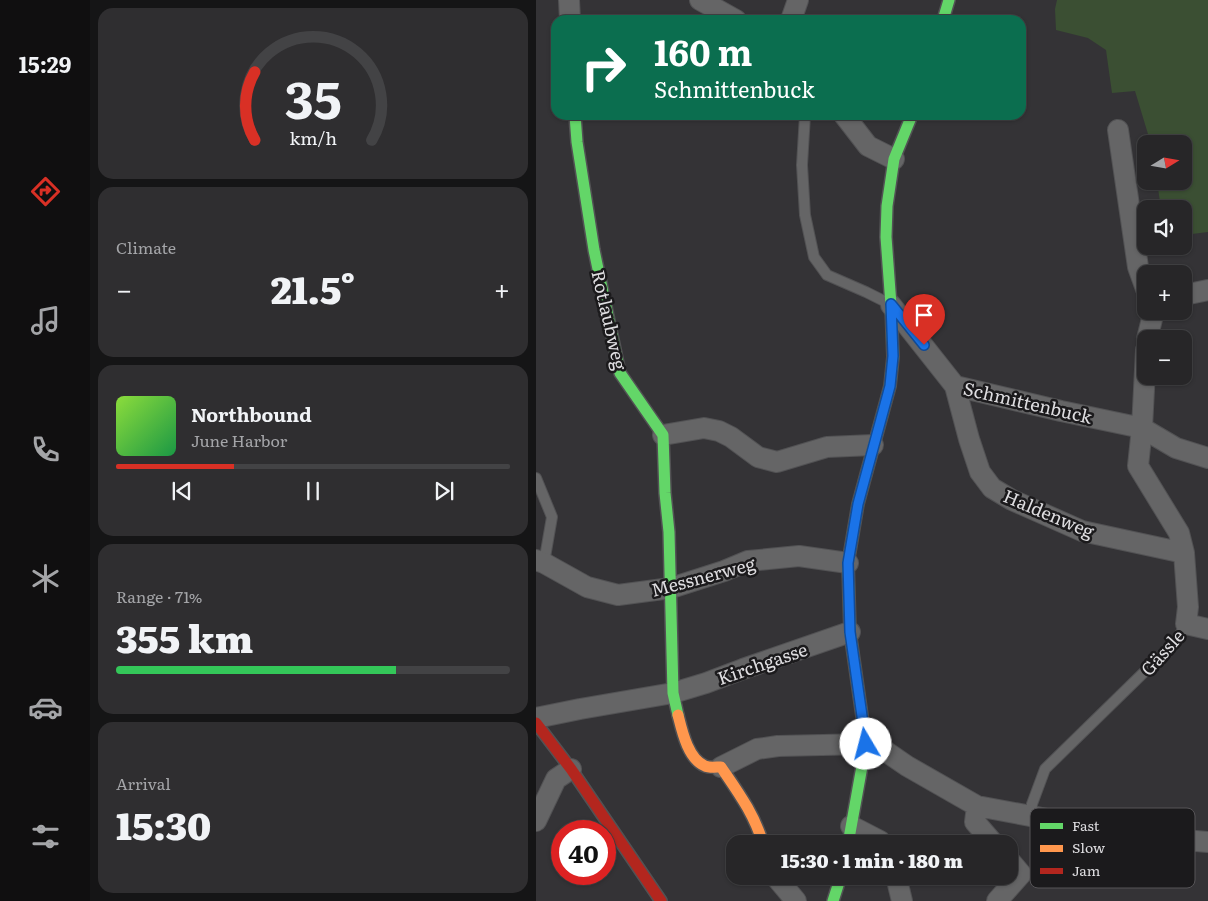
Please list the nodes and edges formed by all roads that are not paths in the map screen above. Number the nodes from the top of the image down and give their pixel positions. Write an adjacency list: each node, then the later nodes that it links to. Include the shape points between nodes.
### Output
1 (569, 0): 5 (street)
2 (700, 0): 6 (street)
3 (798, 0): 7 (street)
4 (949, 0): 8 (street)
5 (570, 15)
6 (727, 15)
7 (793, 15)
8 (944, 15)
9 (575, 120): 22 (street, Rotlaubweg, via 594,250 620,373)
10 (805, 120): 18 (lane, via 802,166 805,215 814,258 827,275)
11 (848, 120): 14 (street, via 868,146)
12 (910, 120): 14 (street)
13 (1118, 130): 15 (street)
14 (894, 159): 18 (street, via 886,229)
15 (1138, 265)
16 (1208, 290): 17 (street)
17 (1192, 294)
18 (891, 304): 20 (street, Schmittenbuck); 23 (street, via 893,356 890,386)
19 (1144, 385): 21 (street, Gässle)
20 (955, 386): 21 (street, Schmittenbuck); 26 (street, Haldenweg, via 980,472 992,488 1082,531)
21 (1142, 428): 24 (street, Schmittenbuck, via 1176,448); 26 (street, Gässle, via 1138,466 1179,534)
22 (663, 435): 23 (street, via 704,428 719,430 758,456 777,462 827,447); 29 (street)
23 (873, 445): 28 (street)
24 (1208, 458)
25 (536, 478): 27 (lane, via 552,517)
26 (1184, 553): 30 (street, Gässle)
27 (540, 562): 29 (street, Messnerweg, via 587,587 618,595)
28 (848, 563): 29 (street, Messnerweg, via 799,556 748,561); 32 (street)
29 (671, 588): 33 (street)
30 (1186, 624): 31 (street); 40 (lane, Gässle, via 1177,640 1045,769)
31 (1208, 629)
32 (850, 632): 33 (street, Kirchgasse); 36 (street)
33 (673, 693): 34 (street, Kirchgasse); 37 (street, via 684,740 696,760 706,766)
34 (536, 718)
35 (536, 723): 38 (street)
36 (866, 744): 37 (street, via 757,749); 39 (street, via 878,746); 44 (street)
37 (721, 767): 43 (street, via 748,807)
38 (571, 769): 42 (street, via 556,779); 52 (street)
39 (977, 806): 41 (street); 45 (street, via 975,822)
40 (1032, 808)
41 (1030, 816)
42 (536, 821)
43 (761, 835)
44 (850, 835)
45 (986, 835)
46 (1195, 841): 47 (street)
47 (1208, 842)
48 (783, 885): 53 (street)
49 (838, 885): 54 (street)
50 (898, 885): 55 (street)
51 (1011, 885): 56 (street)
52 (661, 901)
53 (796, 901)
54 (833, 901)
55 (902, 901)
56 (997, 901)

